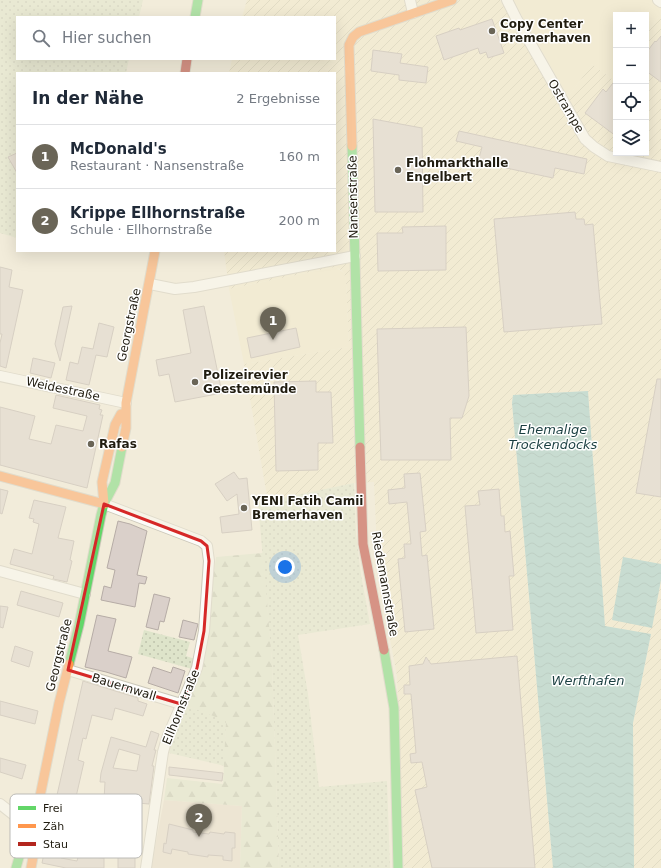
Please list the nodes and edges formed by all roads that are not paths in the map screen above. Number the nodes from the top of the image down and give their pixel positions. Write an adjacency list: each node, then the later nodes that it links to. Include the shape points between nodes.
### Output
1 (198, 0): 8 (street)
2 (410, 0): 7 (street)
3 (452, 0): 7 (street, Nansenstraße)
4 (508, 0): 11 (street, Ostrampe, via 585,139 608,156)
5 (658, 0): 6 (street)
6 (661, 2)
7 (413, 13): 13 (street, Nansenstraße, via 360,32 353,37 349,45)
8 (195, 16)
9 (187, 60): 10 (street)
10 (185, 72)
11 (661, 167)
12 (155, 252): 14 (street, Georgstraße)
13 (355, 256): 14 (street, Nansenstraße, via 194,287 175,289); 31 (street, Riedemannstraße, via 363,544 394,708)
14 (150, 284): 16 (street, Georgstraße)
15 (0, 376): 16 (street, Weidestraße)
16 (126, 403): 18 (street, Georgstraße, via 115,425 102,482)
17 (0, 476): 18 (street)
18 (104, 504): 20 (street, Georgstraße); 22 (street, Ellhornstraße, via 202,541 207,546 209,561 202,638 197,668)
19 (0, 571): 20 (street)
20 (85, 594): 21 (street, Georgstraße)
21 (68, 670): 22 (street, Bauernwall); 23 (street, Georgstraße)
22 (181, 704): 30 (street, Ellhornstraße, via 163,752)
23 (40, 794)
24 (0, 804): 25 (street)
25 (10, 812)
26 (19, 858): 28 (street, Georgstraße)
27 (33, 858): 29 (street, Georgstraße)
28 (16, 868)
29 (31, 868)
30 (146, 868)
31 (398, 868)

